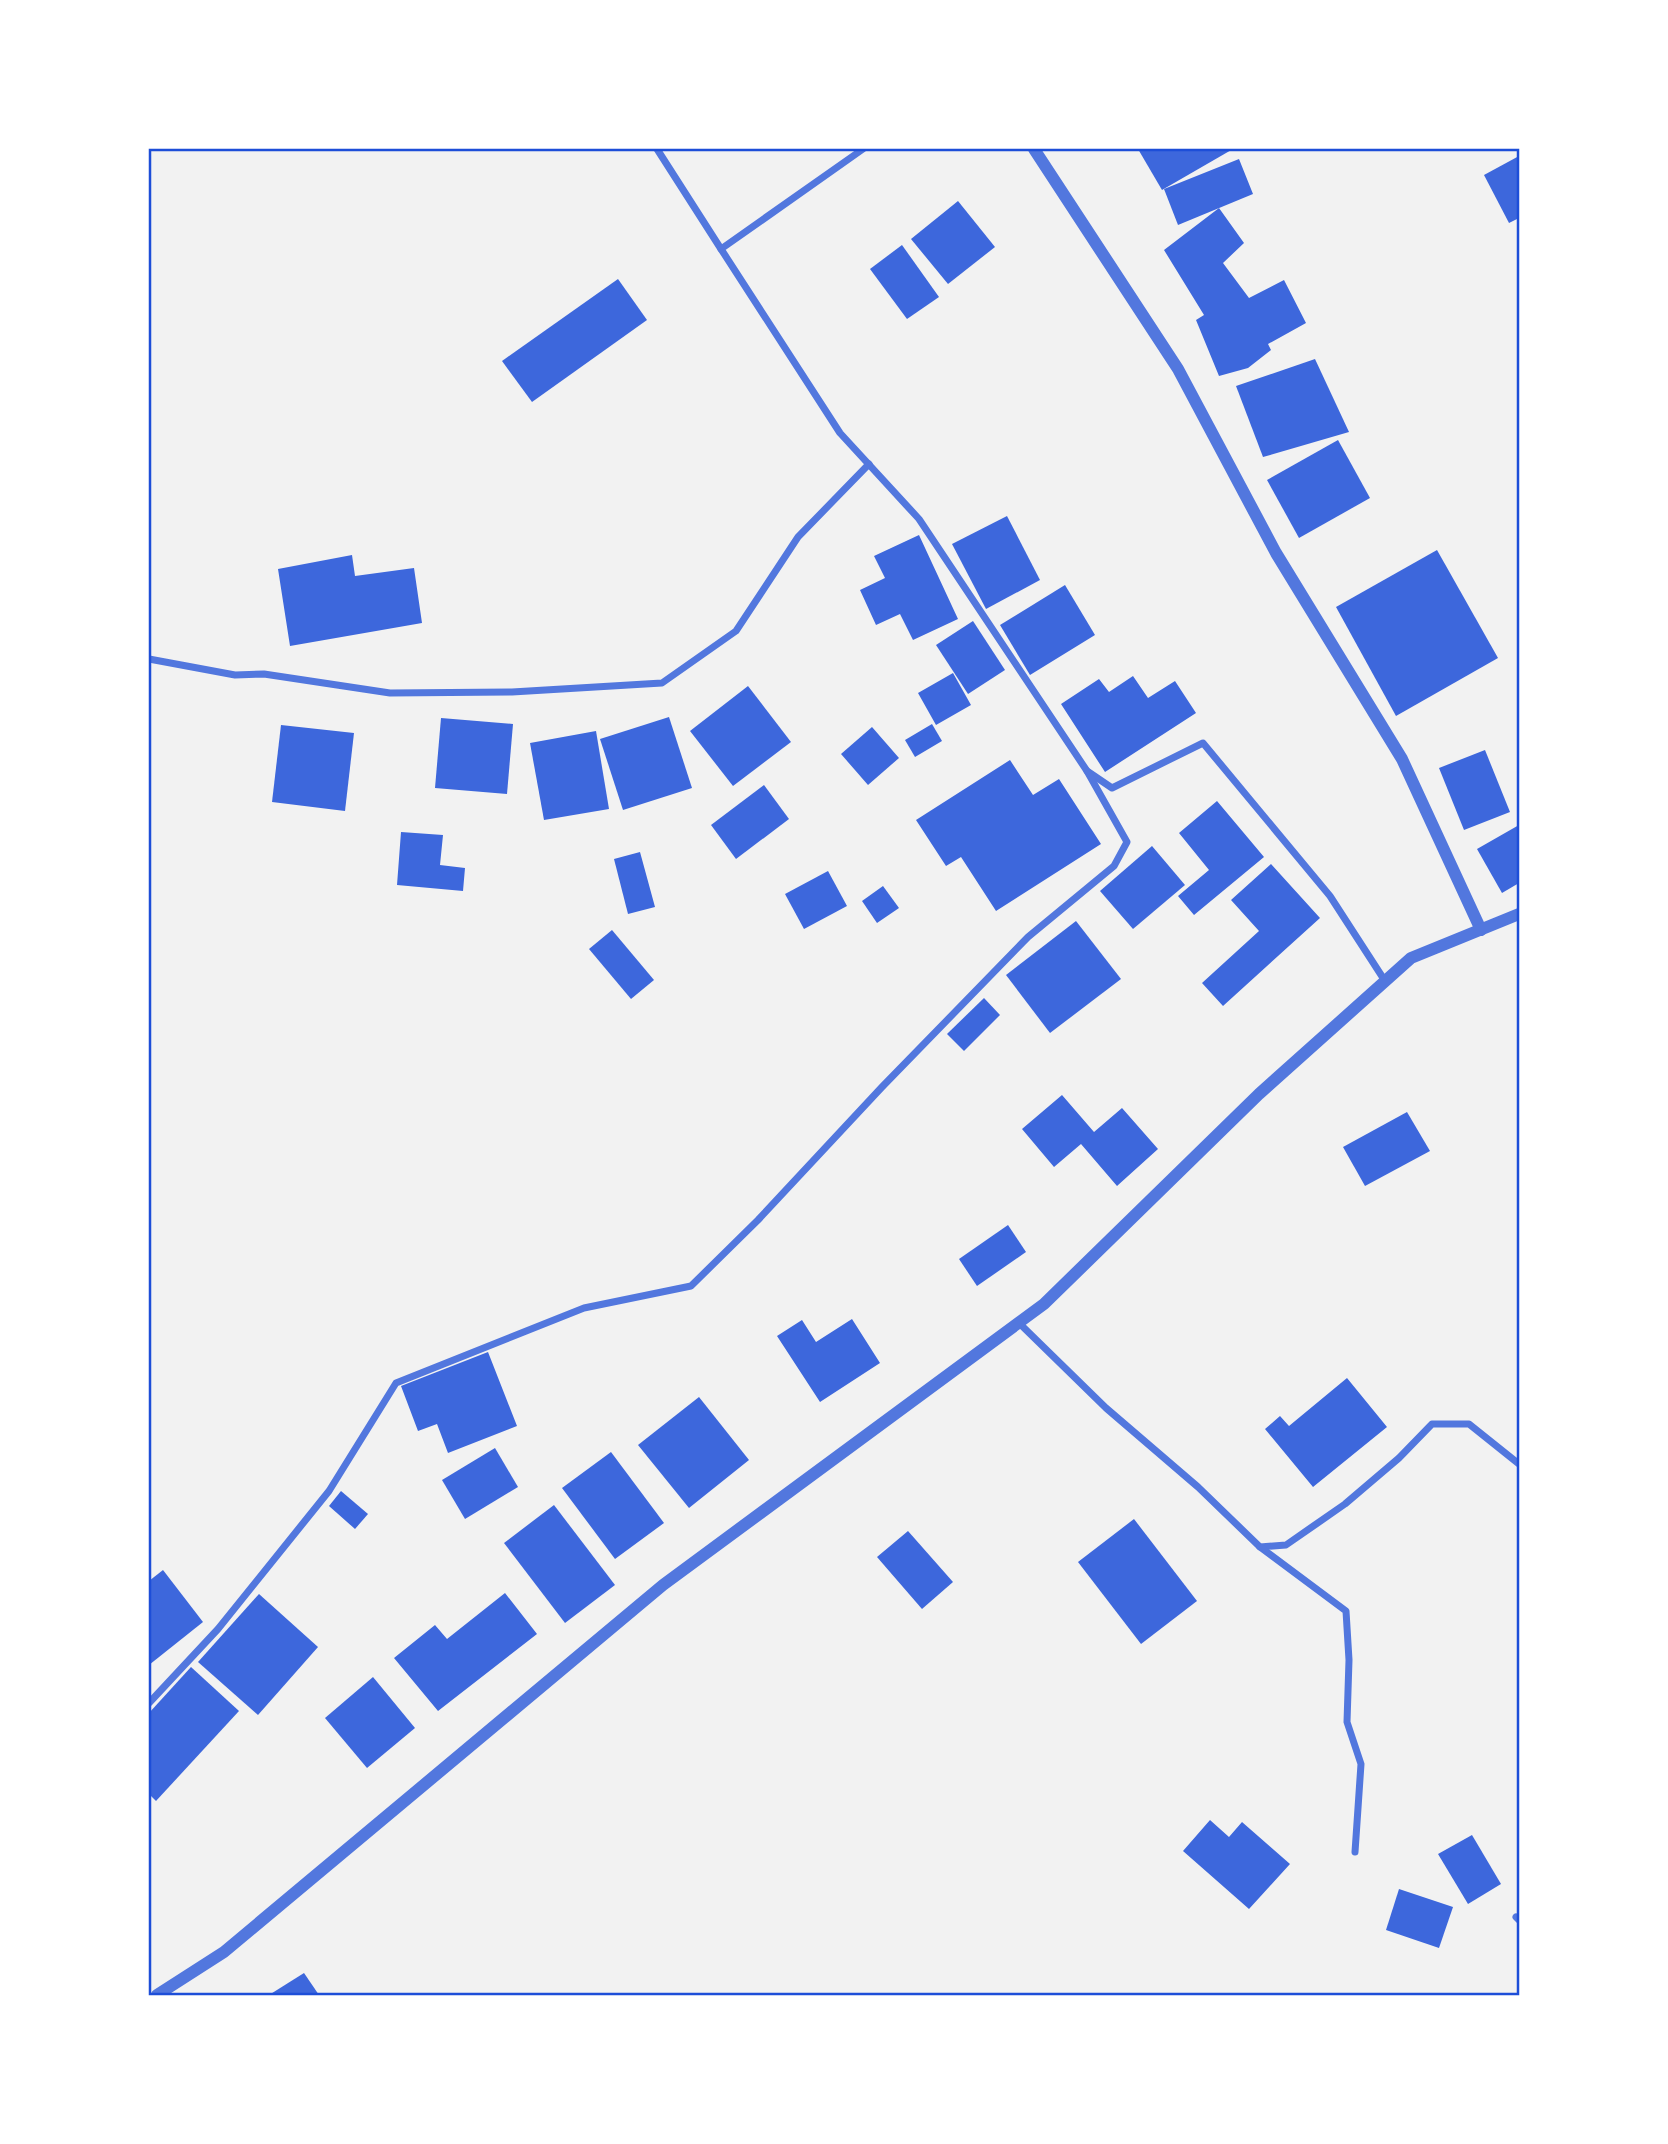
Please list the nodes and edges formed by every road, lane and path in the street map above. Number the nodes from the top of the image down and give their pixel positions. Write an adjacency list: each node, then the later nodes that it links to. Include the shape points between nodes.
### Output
1 (657, 149): 4 (street)
2 (863, 149): 4 (street)
3 (1034, 149): 9 (street, via 1178,369 1276,553 1402,759)
4 (721, 249): 5 (street, via 840,433)
5 (869, 464): 6 (street, via 798,537 736,631 662,683 390,693 264,674 235,675); 7 (street, via 919,519)
6 (149, 659)
7 (1087, 771): 10 (street, via 1112,788 1203,743 1329,896); 14 (street, via 1127,842 1114,866 1028,937 758,1220 691,1286 584,1308 396,1383 329,1491 218,1629)
8 (1519, 914): 9 (street)
9 (1481, 929): 10 (street, via 1410,958)
10 (1385, 981): 11 (street)
11 (1019, 1323): 13 (street); 16 (street, via 663,1585 224,1952)
12 (1519, 1464): 13 (street, via 1469,1424 1432,1424 1345,1504 1286,1545)
13 (1260, 1547): 15 (street, via 1346,1611 1347,1722 1361,1764)
14 (149, 1703)
15 (1355, 1852)
16 (157, 1995)

